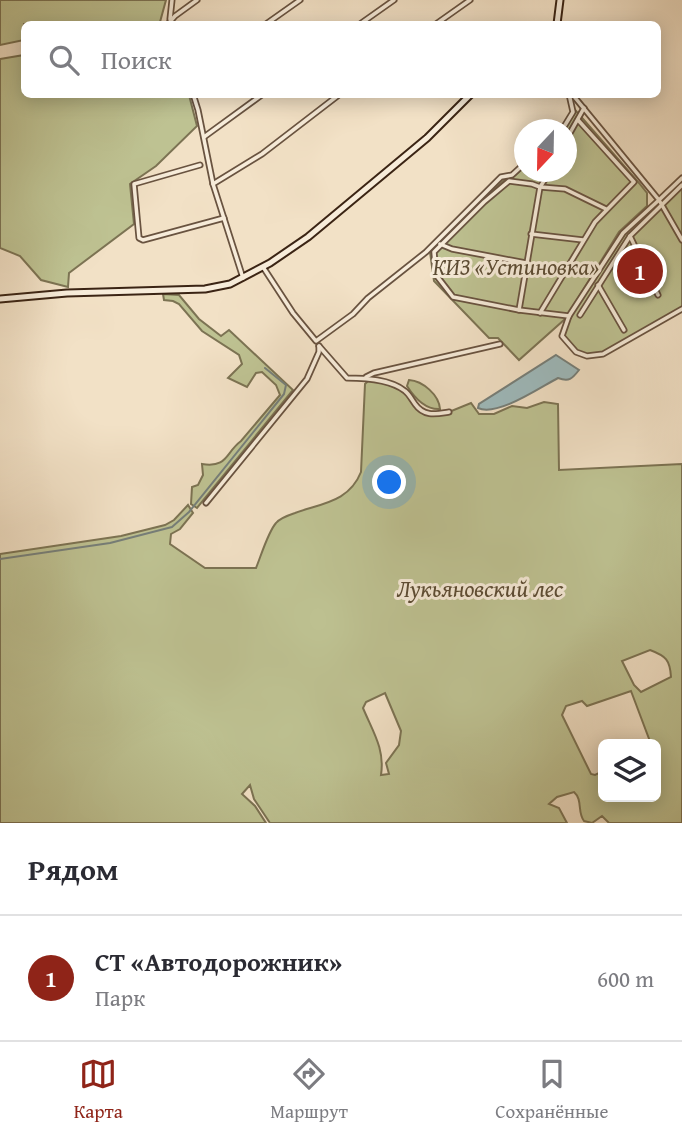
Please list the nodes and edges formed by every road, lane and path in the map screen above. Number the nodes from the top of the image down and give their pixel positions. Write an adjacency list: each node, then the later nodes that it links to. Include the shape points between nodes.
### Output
1 (172, 0): 7 (street)
2 (197, 0): 8 (street)
3 (300, 0): 9 (street)
4 (394, 0): 10 (street)
5 (470, 0): 11 (street)
6 (560, 0): 12 (main road)
7 (169, 21)
8 (171, 21)
9 (270, 21)
10 (364, 21)
11 (440, 21)
12 (557, 21)
13 (194, 98): 22 (street)
14 (258, 98): 22 (street)
15 (335, 98): 27 (street, via 262,154)
16 (467, 98): 40 (main road, via 328,221)
17 (570, 98): 20 (street)
18 (574, 98): 19 (street)
19 (584, 108): 21 (street); 30 (street)
20 (568, 119)
21 (578, 120): 32 (street, via 634,181)
22 (204, 137): 27 (street)
23 (200, 165): 33 (street, via 134,184 139,238)
24 (514, 173): 51 (street, via 501,177 426,253)
25 (682, 178): 30 (street)
26 (543, 182): 29 (street)
27 (213, 184): 33 (street)
28 (682, 185): 31 (street)
29 (540, 187): 32 (street, via 565,189); 34 (street); 38 (street, via 505,182)
30 (659, 200): 31 (street); 49 (street, via 623,233)
31 (663, 205): 35 (street); 37 (street)
32 (606, 209): 36 (street)
33 (223, 218): 41 (street)
34 (531, 234): 36 (street); 39 (street)
35 (630, 236): 42 (street); 43 (street)
36 (583, 240): 47 (street)
37 (682, 240)
38 (440, 244): 39 (street); 46 (street, via 433,252 436,275 453,297)
39 (527, 263): 46 (street)
40 (263, 267): 41 (main road); 51 (street)
41 (243, 278): 44 (main road, via 205,289)
42 (598, 285): 48 (street); 50 (street)
43 (658, 295)
44 (0, 299)
45 (682, 309): 49 (street, via 603,354 587,356 576,352 562,336)
46 (519, 310): 47 (street)
47 (539, 313): 49 (street)
48 (580, 315)
49 (569, 316)
50 (624, 330)
51 (318, 343): 53 (street, via 347,378); 55 (street, via 319,352 307,379)
52 (500, 344): 53 (street)
53 (364, 378): 54 (street, via 407,392 426,413)
54 (449, 412)
55 (206, 503)

